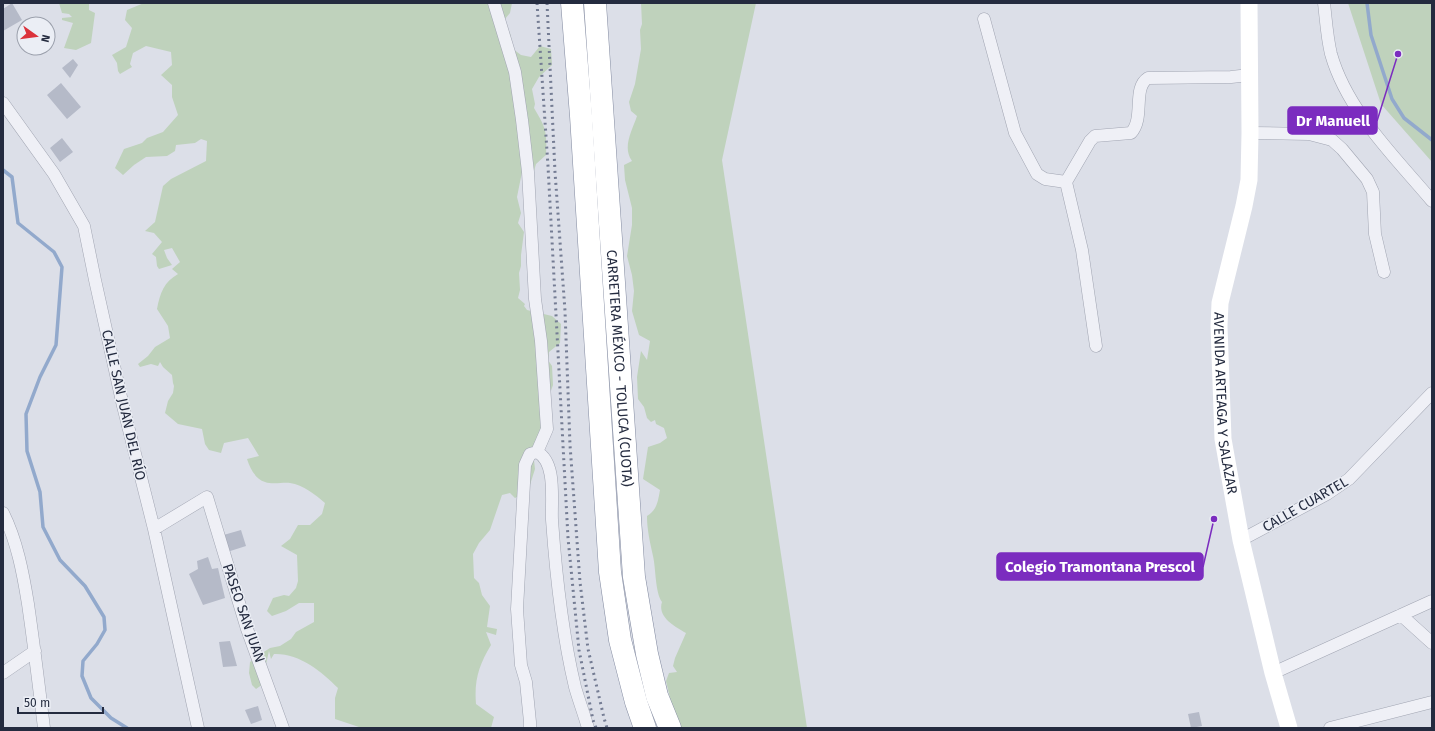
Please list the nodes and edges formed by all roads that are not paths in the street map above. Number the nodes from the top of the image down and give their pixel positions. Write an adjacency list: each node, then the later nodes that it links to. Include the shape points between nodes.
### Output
1 (494, 3): 15 (street, via 515,72 527,165 535,298 547,429)
2 (572, 3): 31 (highway, CARRETERA MÉXICO - TOLUCA (CUOTA), via 610,572 620,640)
3 (596, 3): 32 (highway, CARRETERA MÉXICO - TOLUCA (CUOTA), via 634,577 657,696)
4 (1249, 3): 7 (street, AVENIDA ARTEAGA Y SALAZAR)
5 (1324, 3): 11 (street, via 1331,54 1347,93 1360,115)
6 (984, 19): 10 (street, via 1015,133 1037,174 1045,179)
7 (1250, 75): 9 (street, AVENIDA ARTEAGA Y SALAZAR); 10 (street, via 1148,78 1143,81 1140,88 1135,128 1131,133 1095,136)
8 (3, 103): 17 (street, CALLE SAN JUAN DEL RÍO, via 54,174 84,226 123,406)
9 (1250, 133): 12 (street, via 1309,134 1332,140 1342,149 1367,179 1374,192 1375,234); 18 (street, AVENIDA ARTEAGA Y SALAZAR, via 1249,180 1220,303 1219,326 1223,439)
10 (1066, 182): 13 (street, via 1082,250)
11 (1432, 201)
12 (1384, 272)
13 (1096, 346)
14 (1432, 394): 18 (street, CALLE CUARTEL, via 1349,479 1327,494)
15 (537, 452): 29 (street, via 530,454 525,465 517,609 521,665 526,682); 30 (street, via 545,459 552,478 557,579 576,688)
16 (3, 513): 22 (street, via 19,557)
17 (154, 529): 27 (street, CALLE SAN JUAN DEL RÍO); 28 (street, PASEO SAN JUAN, via 207,497 247,628)
18 (1241, 540): 24 (street, AVENIDA ARTEAGA Y SALAZAR)
19 (1432, 601): 20 (street)
20 (1401, 614): 21 (street); 24 (street)
21 (1432, 643)
22 (35, 651): 23 (street); 26 (street)
23 (3, 673)
24 (1273, 673): 33 (street, AVENIDA ARTEAGA Y SALAZAR)
25 (1432, 702): 34 (street)
26 (44, 728)
27 (198, 728)
28 (283, 728)
29 (530, 728)
30 (588, 728)
31 (645, 728)
32 (670, 728)
33 (1289, 728)
34 (1330, 728)

